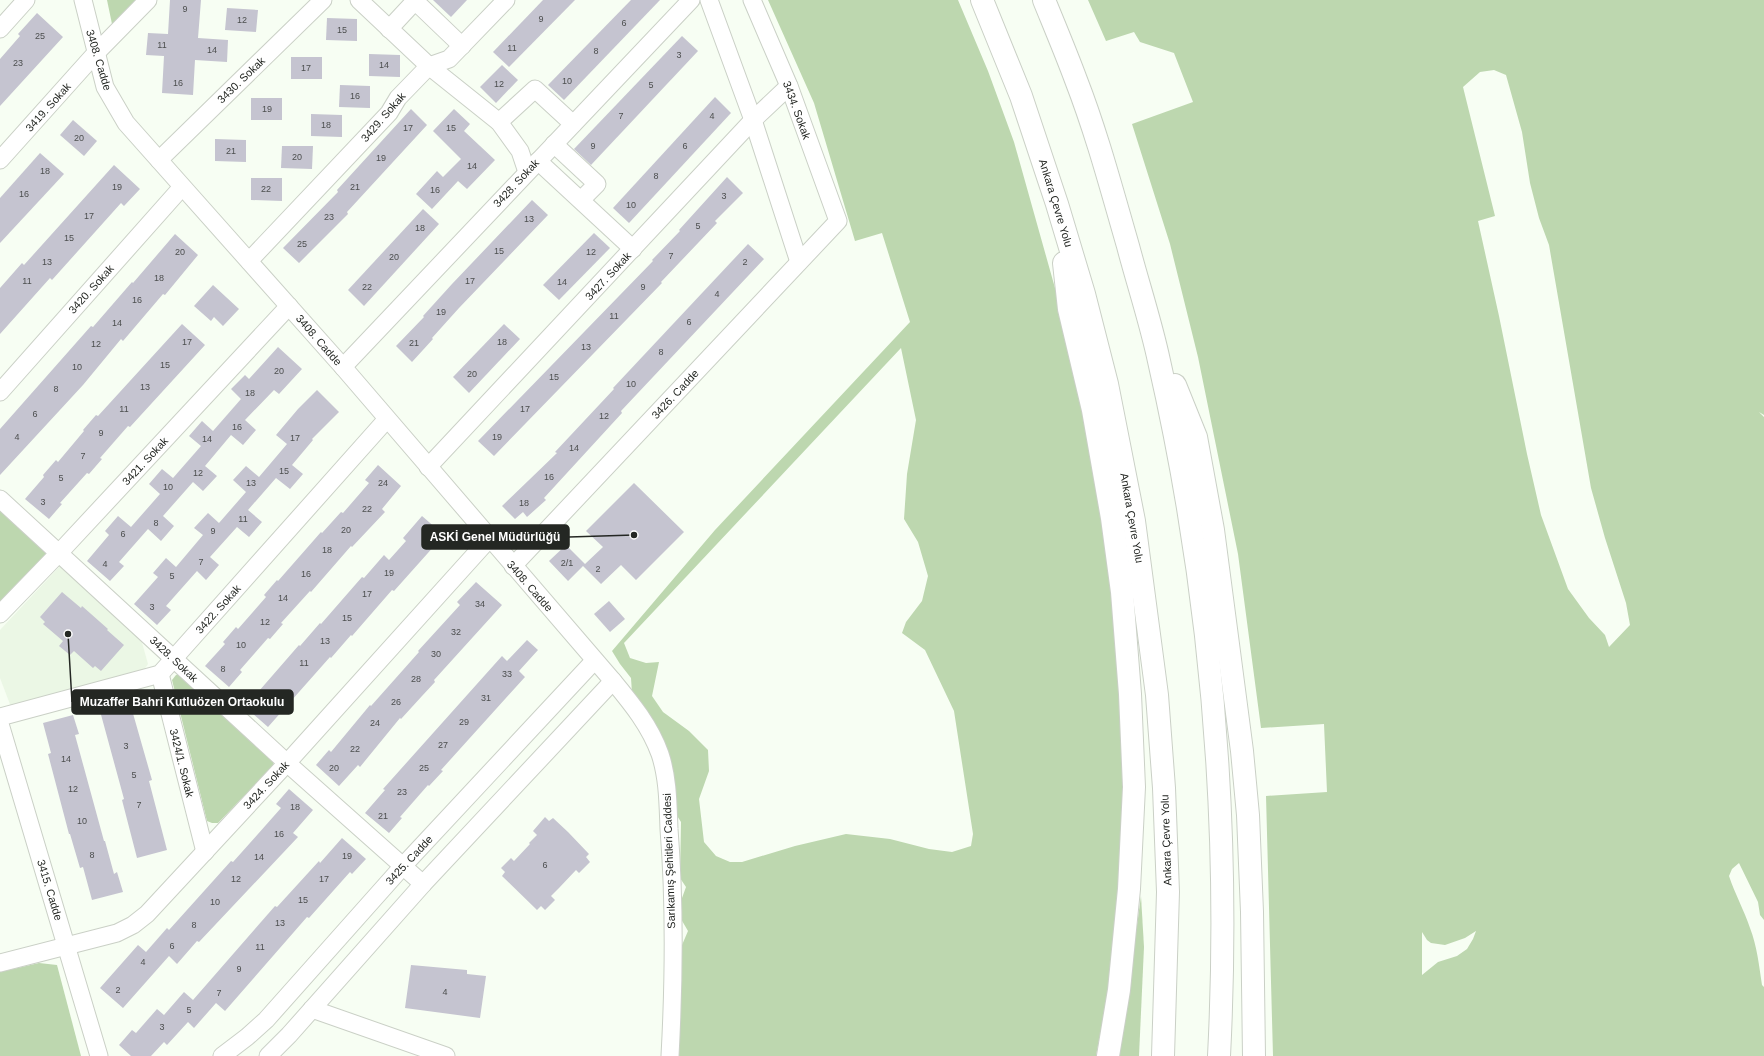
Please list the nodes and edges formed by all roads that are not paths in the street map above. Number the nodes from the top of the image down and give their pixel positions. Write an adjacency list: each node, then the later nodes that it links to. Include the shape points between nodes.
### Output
1 (26, 0): 12 (street)
2 (82, 0): 15 (street, 3408. Cadde)
3 (148, 0): 15 (street, 3419. Sokak)
4 (323, 0): 23 (street, 3430. Sokak)
5 (359, 0): 13 (street)
6 (506, 0): 14 (street, 3429. Sokak)
7 (691, 0): 20 (street, 3428. Sokak)
8 (708, 0): 18 (street)
9 (752, 0): 17 (street, 3434. Sokak)
10 (982, 0): 27 (highway, Ankara Çevre Yolu, via 1021,96)
11 (1044, 0): 33 (highway, via 1077,82 1103,160)
12 (0, 29)
13 (389, 29): 14 (street, via 415,1); 16 (street)
14 (462, 46): 16 (street, 3429. Sokak, via 449,59)
15 (96, 54): 22 (street, 3419. Sokak); 23 (street, 3408. Cadde, via 105,87 126,123)
16 (429, 66): 19 (street); 30 (street, 3429. Sokak, via 398,98 390,113)
17 (789, 86): 18 (street, 3427. Sokak); 28 (street, 3434. Sokak)
18 (753, 120): 29 (street, 3427. Sokak); 31 (street)
19 (499, 122): 20 (street, via 535,89); 24 (street)
20 (573, 124): 21 (street, 3428. Sokak)
21 (554, 144): 24 (street, 3428. Sokak); 26 (street, via 597,184)
22 (0, 160)
23 (159, 160): 25 (street, 3408. Cadde)
24 (532, 166): 26 (street); 34 (street, 3428. Sokak)
25 (182, 187): 30 (street, 3408. Cadde); 35 (street, 3420. Sokak)
26 (581, 200): 29 (street)
27 (1057, 204): 61 (highway, via 1069,309 1092,410 1112,518 1122,592 1130,694 1134,787 1129,889 1119,990); 62 (highway, Ankara Çevre Yolu, via 1107,384 1134,521 1144,588 1157,695 1167,854 1168,907)
28 (838, 221): 31 (street, 3426. Cadde)
29 (633, 249): 37 (street, 3427. Sokak)
30 (249, 261): 32 (street, 3408. Cadde)
31 (799, 262): 41 (street, 3426. Cadde)
32 (289, 306): 34 (street, 3408. Cadde); 40 (street, 3421. Sokak)
33 (1146, 313): 63 (highway, via 1172,419 1189,516 1212,694 1219,782 1223,892); 64 (highway, via 1196,437 1213,530 1248,814)
34 (343, 367): 36 (street, 3408. Cadde)
35 (0, 392)
36 (387, 420): 37 (street, 3408. Cadde); 43 (street, 3422. Sokak)
37 (428, 467): 39 (street, 3408. Cadde)
38 (0, 499): 40 (street, 3428. Sokak)
39 (489, 539): 41 (street, 3408. Cadde); 49 (street, 3424. Sokak)
40 (59, 553): 42 (street, 3421. Sokak); 43 (street, 3428. Sokak)
41 (513, 566): 44 (street, 3408. Cadde)
42 (0, 614)
43 (174, 659): 45 (street, 3422. Sokak); 49 (street, 3428. Sokak)
44 (594, 660): 46 (street, 3408. Cadde); 51 (street, 3425. Cadde)
45 (160, 674): 47 (street); 50 (street, 3424/1. Sokak)
46 (613, 681): 52 (street); 60 (street, Sarıkamış Şehitleri Caddesi, via 635,707 651,732 666,773 671,856)
47 (0, 717)
48 (0, 724): 53 (street, 3415. Cadde)
49 (286, 763): 50 (street, 3424. Sokak); 51 (street, 3428. Sokak)
50 (205, 852): 53 (street, 3424. Sokak, via 147,914 133,925 117,933)
51 (403, 866): 52 (street, 3428. Sokak); 57 (street, 3425. Cadde, via 266,1020)
52 (423, 884): 55 (street)
53 (67, 947): 54 (street, 3424. Sokak); 56 (street, 3415. Cadde)
54 (0, 963)
55 (312, 1009): 58 (street); 59 (street)
56 (98, 1056)
57 (222, 1056)
58 (268, 1056)
59 (446, 1056)
60 (670, 1056)
61 (1108, 1056)
62 (1163, 1056)
63 (1219, 1056)
64 (1254, 1056)

